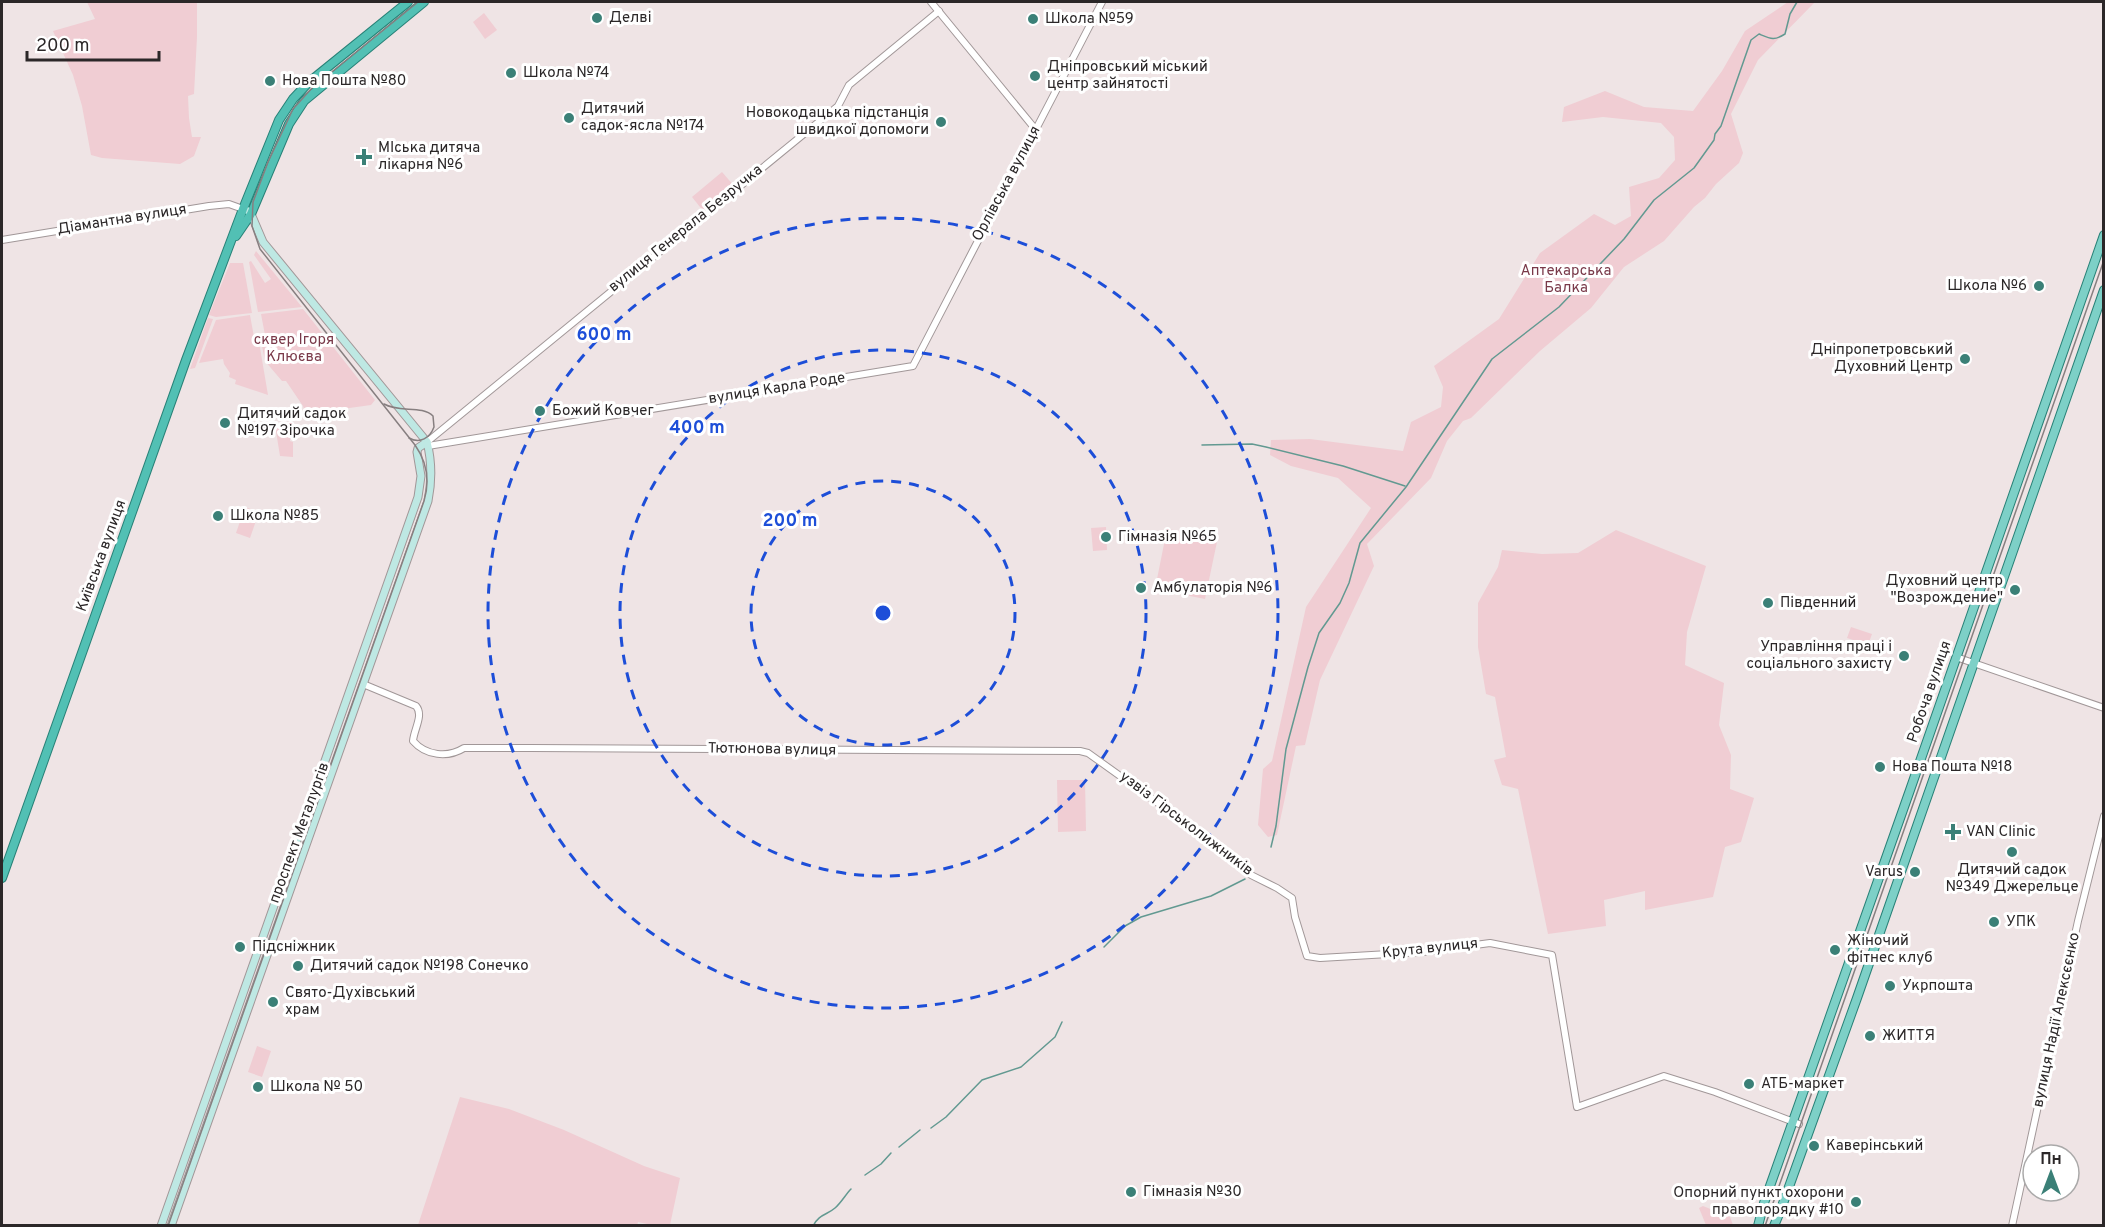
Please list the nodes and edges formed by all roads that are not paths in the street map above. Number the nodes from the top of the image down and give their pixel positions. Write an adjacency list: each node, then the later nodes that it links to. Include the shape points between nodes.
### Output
1 (408, 2): 7 (highway, Київська вулиця, via 293,99 279,120)
2 (424, 2): 8 (highway, Київська вулиця, via 304,101 289,124)
3 (931, 2): 5 (street)
4 (1102, 2): 6 (street, Орлівська вулиця)
5 (939, 11): 6 (street); 14 (street, вулиця Генерала Безручка, via 849,85 838,106)
6 (1036, 130): 13 (street, Орлівська вулиця)
7 (243, 209): 8 (main road); 10 (street, Діамантна вулиця, via 229,204 209,206); 11 (highway, Київська вулиця)
8 (251, 214): 11 (highway, Київська вулиця); 14 (main road, via 263,242)
9 (2103, 235): 15 (main road, Робоча вулиця)
10 (2, 240)
11 (230, 244): 21 (highway, Київська вулиця)
12 (2103, 290): 16 (main road, Робоча вулиця)
13 (913, 366): 14 (street, вулиця Карла Роде)
14 (427, 444): 17 (main road, проспект Металургів, via 431,467 428,501); 24 (main road, проспект Металургів, via 417,452 421,476 418,497)
15 (1956, 657): 16 (street); 23 (main road, Робоча вулиця)
16 (1973, 663): 18 (street); 27 (main road, Робоча вулиця)
17 (363, 684): 19 (street, Тютюнова вулиця, via 416,706 420,715 412,741 422,749 446,755 464,748); 25 (main road, проспект Металургів)
18 (2103, 708)
19 (1080, 751): 22 (street, узвіз Гірськолижників, via 1145,793 1251,875 1292,898)
20 (2103, 816): 28 (street, вулиця Надії Алексєєнко)
21 (2, 878)
22 (1307, 956): 23 (street, Крута вулиця, via 1423,952 1490,943 1552,956 1577,1107 1664,1076)
23 (1796, 1123): 26 (main road, Робоча вулиця)
24 (161, 1226)
25 (171, 1226)
26 (1758, 1226)
27 (1774, 1226)
28 (2012, 1226)

